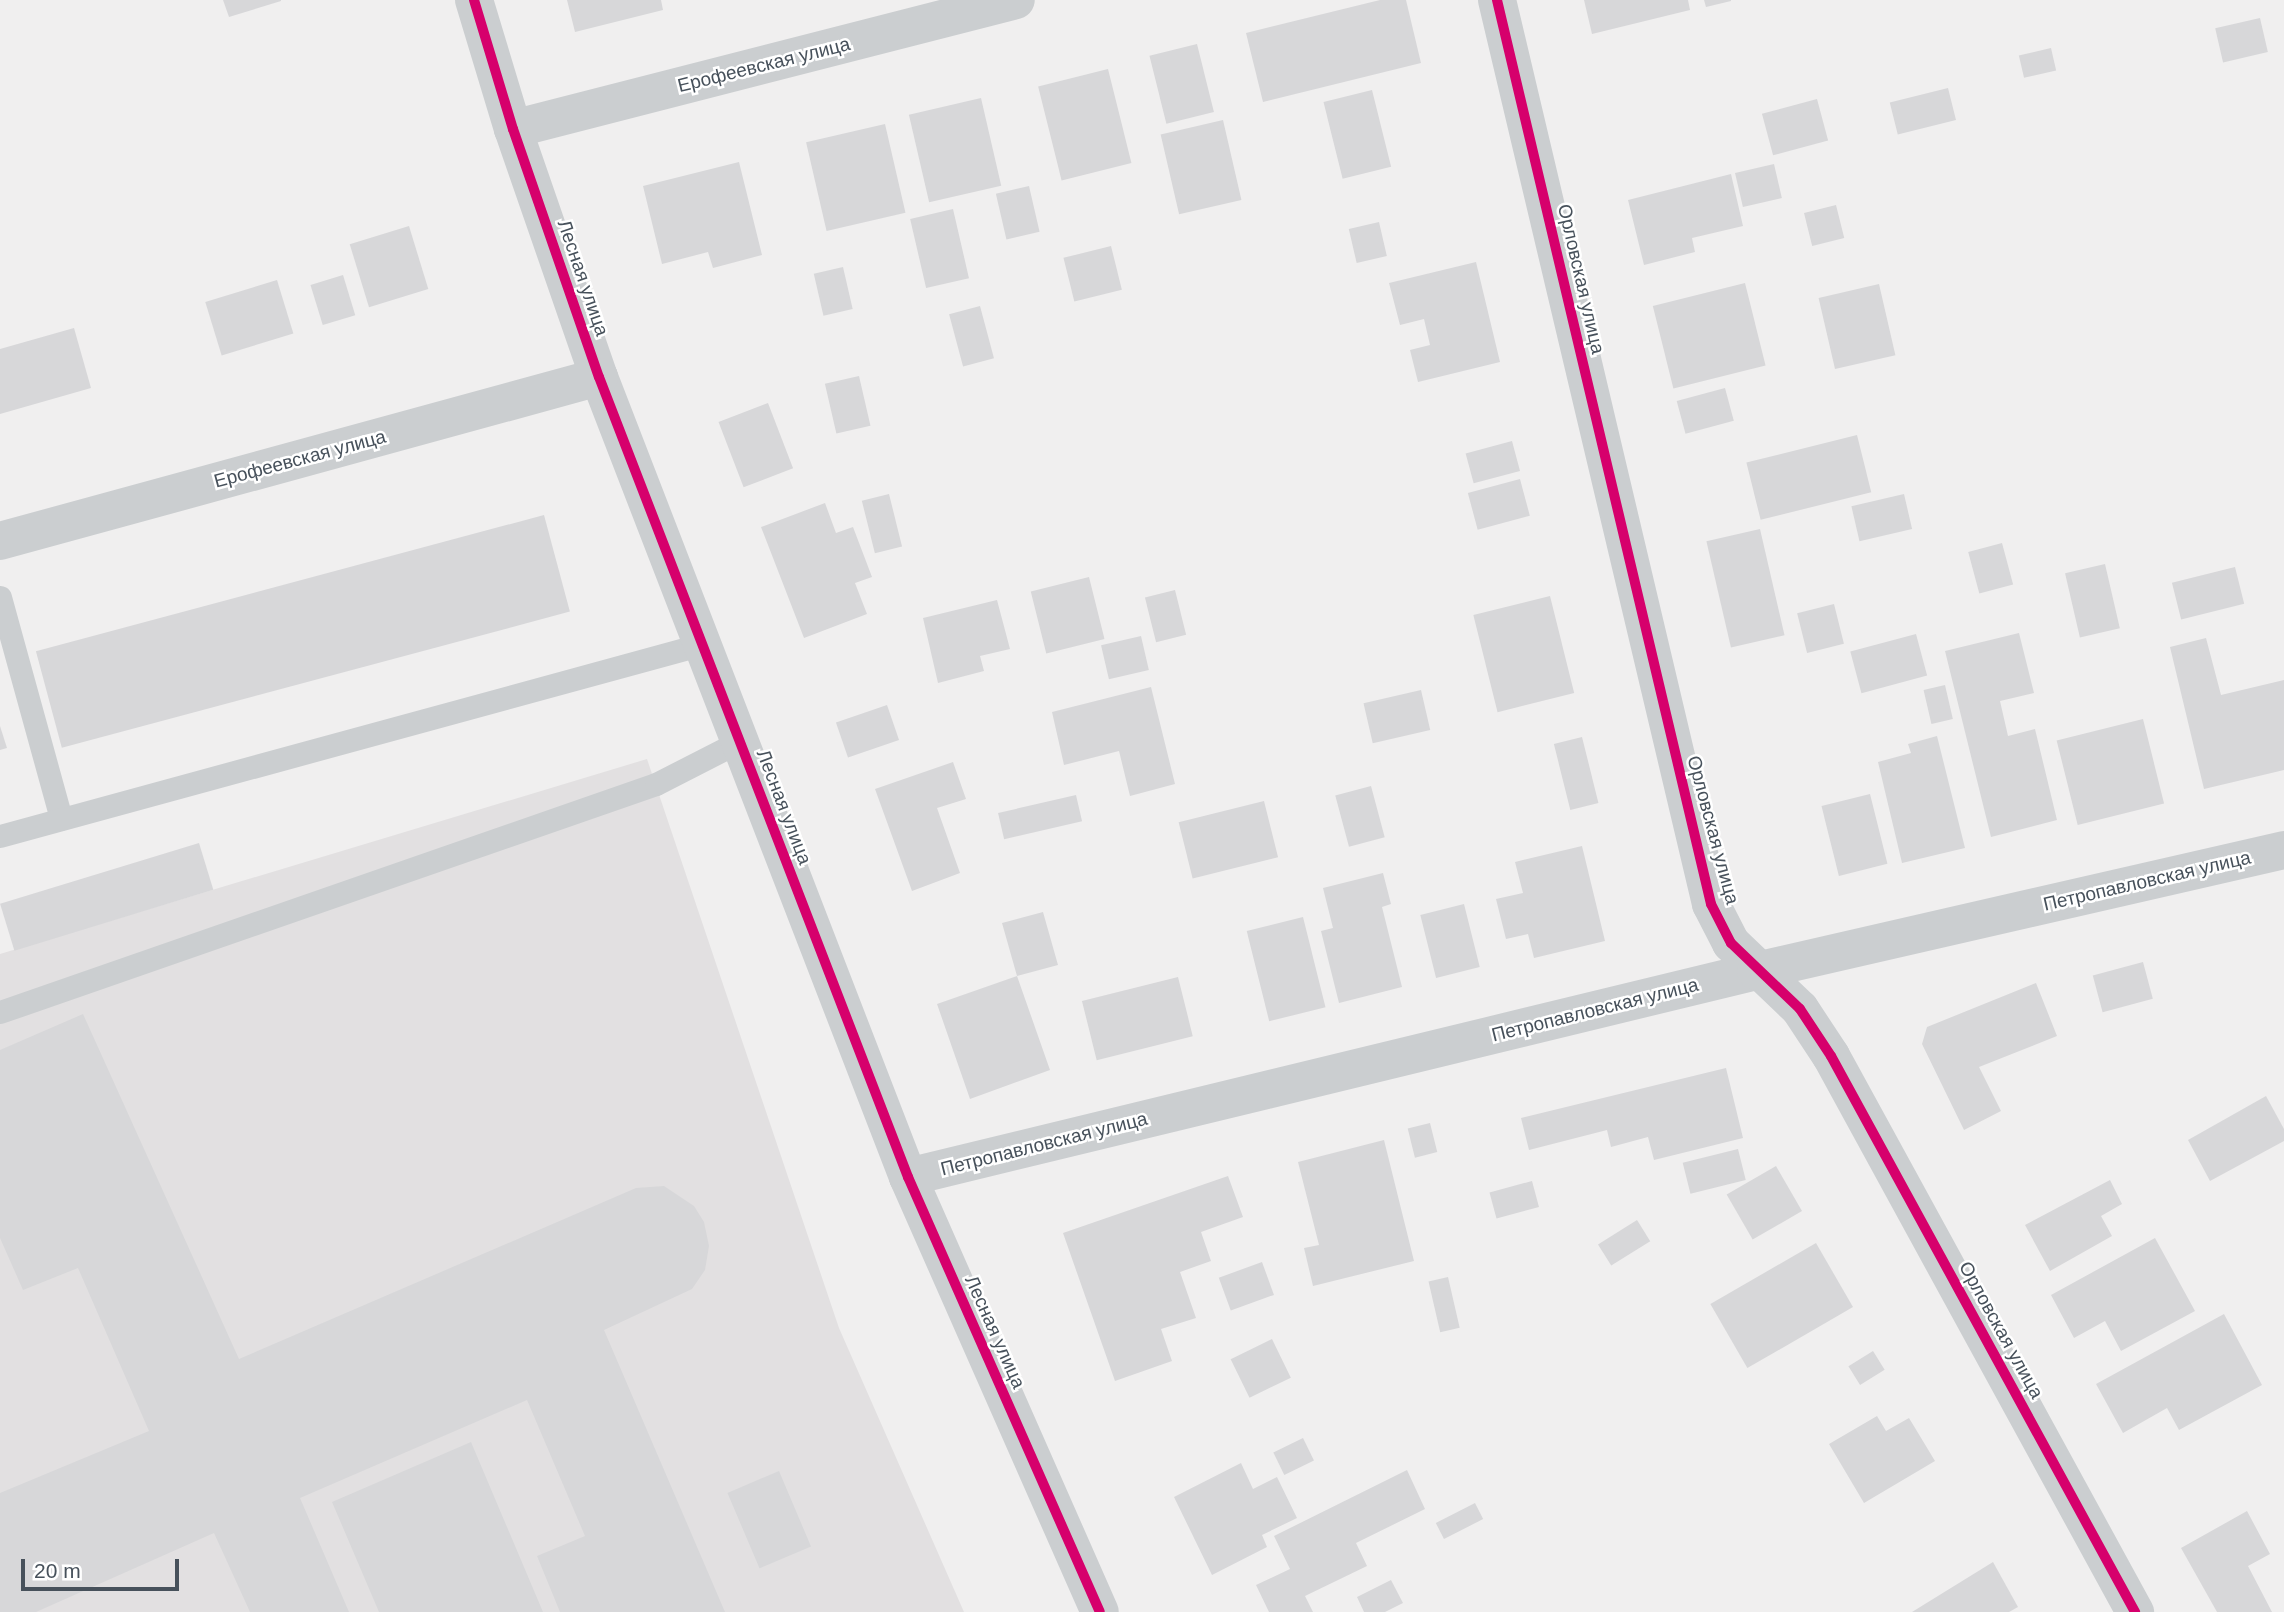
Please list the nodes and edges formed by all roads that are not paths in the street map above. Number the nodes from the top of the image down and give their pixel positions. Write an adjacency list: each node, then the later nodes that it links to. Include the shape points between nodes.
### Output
1 (474, 0): 4 (street, Лесная улица)
2 (1016, 0): 4 (street, Ерофеевская улица)
3 (1497, 0): 13 (street, Орловская улица, via 1711,904 1731,943)
4 (513, 129): 5 (street, Лесная улица)
5 (599, 377): 6 (street, Ерофеевская улица); 8 (street, Лесная улица)
6 (0, 541)
7 (0, 597): 10 (lane)
8 (703, 644): 9 (street, Лесная улица); 10 (lane)
9 (740, 741): 14 (lane, via 656,784); 15 (street, Лесная улица)
10 (61, 819): 11 (lane)
11 (0, 836)
12 (2284, 850): 13 (street, Петропавловская улица)
13 (1756, 971): 15 (street, Петропавловская улица); 17 (street, Орловская улица, via 1800,1009 1831,1056)
14 (0, 1012)
15 (908, 1177): 16 (street, Лесная улица)
16 (1100, 1612)
17 (2135, 1612)

